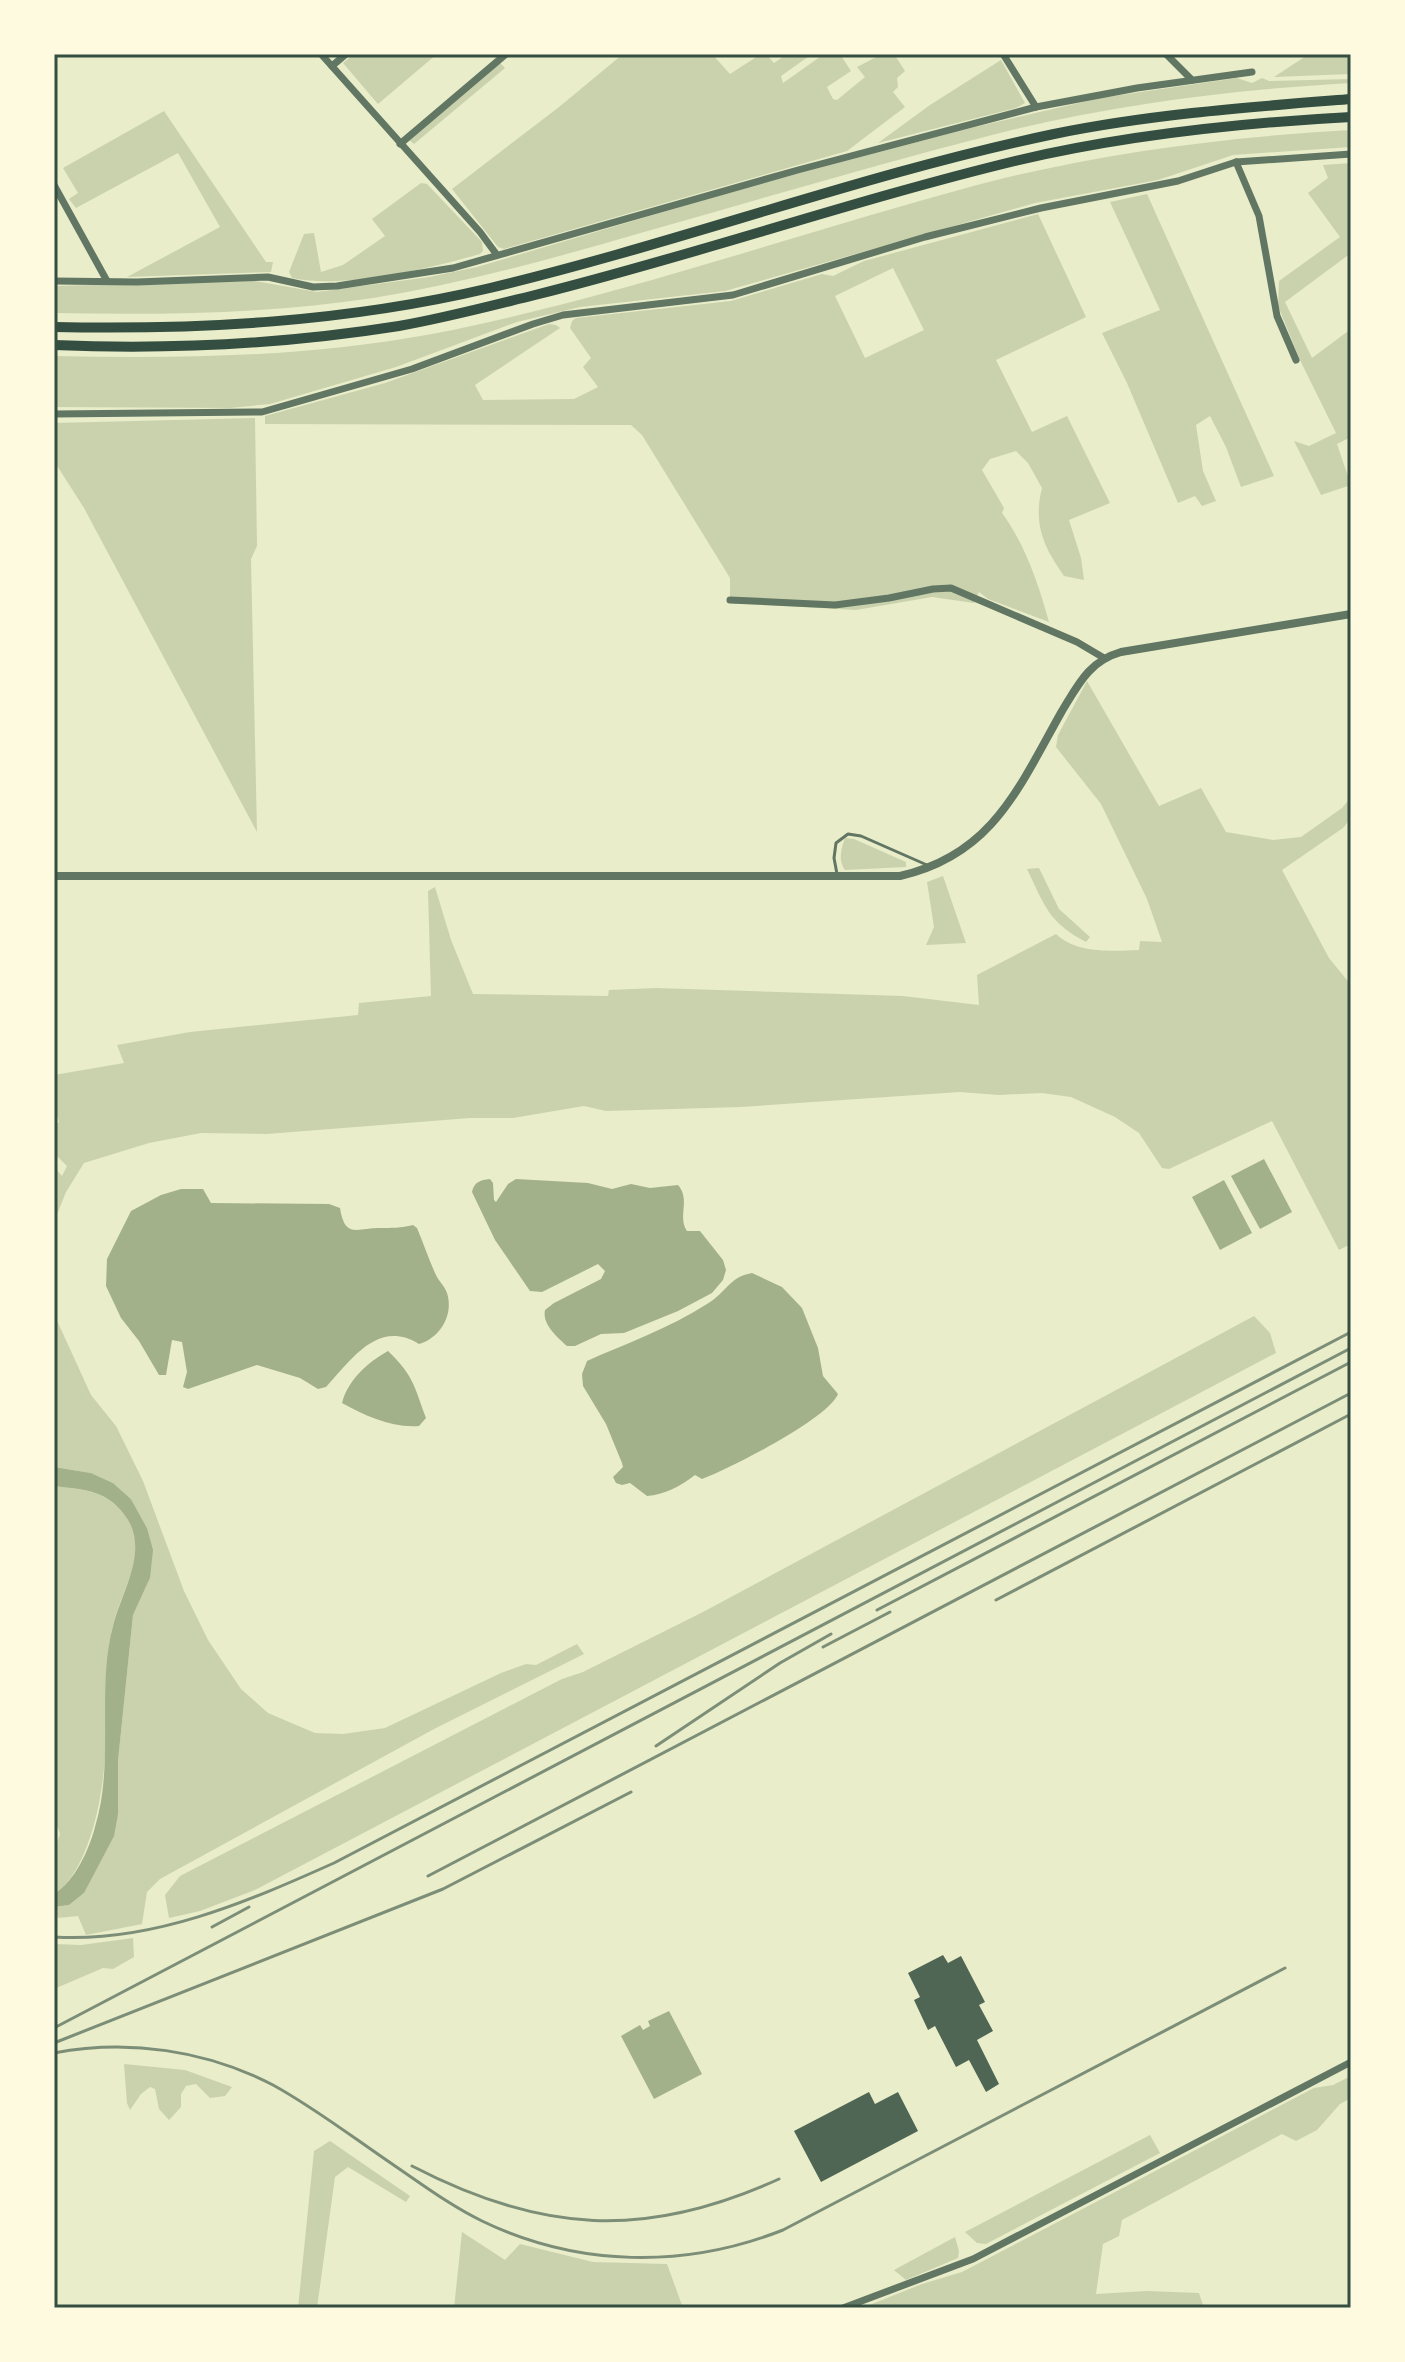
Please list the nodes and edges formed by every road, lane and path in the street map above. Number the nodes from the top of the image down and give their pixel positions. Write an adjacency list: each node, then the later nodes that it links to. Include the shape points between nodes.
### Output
1 (321, 54): 6 (street)
2 (346, 54): 6 (street)
3 (506, 54): 12 (street)
4 (1003, 54): 10 (street)
5 (1166, 54): 8 (street)
6 (332, 66): 12 (street)
7 (1252, 72): 8 (street)
8 (1192, 80): 10 (street)
9 (1351, 99): 19 (main road, via 1165,115 1051,135 568,268 413,303 236,325)
10 (1036, 107): 16 (street)
11 (1351, 117): 20 (main road, via 1207,128 1017,161 584,283 399,325 222,344)
12 (400, 144): 16 (street)
13 (1351, 154): 14 (street)
14 (1236, 162): 21 (street, via 1259,216 1277,316); 22 (street, via 1178,181 925,237 733,295 563,315 412,369 262,412)
15 (54, 185): 18 (street)
16 (497, 255): 18 (street, via 413,276 337,286 313,287 268,277)
17 (54, 281): 18 (street)
18 (107, 281)
19 (54, 327)
20 (54, 345)
21 (1296, 360)
22 (54, 414)
23 (730, 600): 25 (street, via 835,605 951,588)
24 (1351, 614): 25 (street)
25 (1104, 658): 26 (street, via 1081,679 1000,815 970,846)
26 (932, 867): 28 (street, via 900,876); 28 (lane, via 848,834 836,843)
27 (54, 876): 28 (street)
28 (838, 878)
29 (1351, 2062): 30 (street, via 961,2265)
30 (843, 2308)

